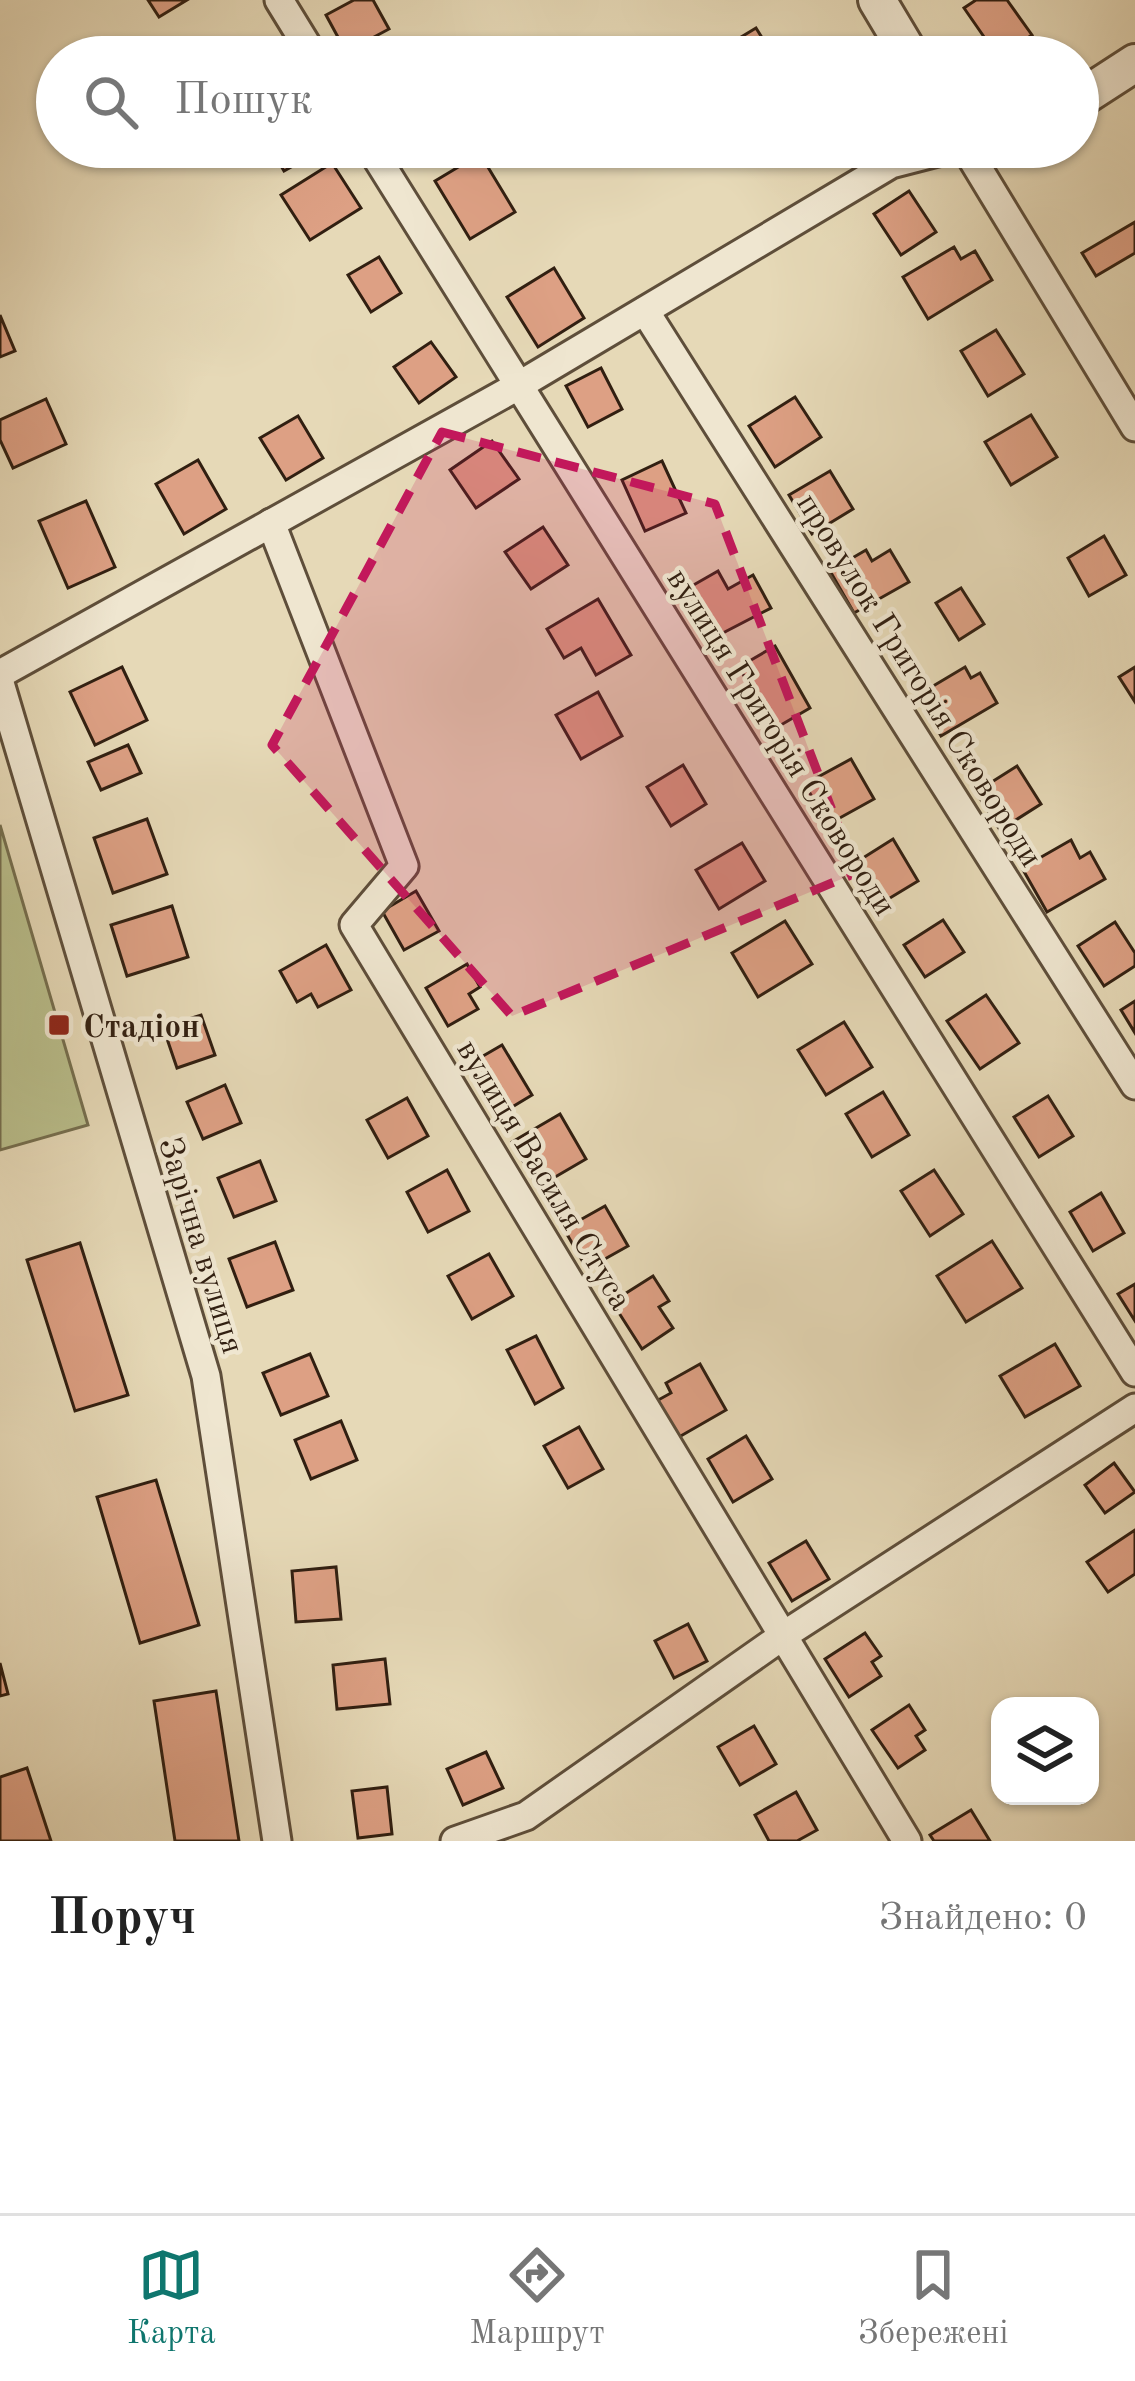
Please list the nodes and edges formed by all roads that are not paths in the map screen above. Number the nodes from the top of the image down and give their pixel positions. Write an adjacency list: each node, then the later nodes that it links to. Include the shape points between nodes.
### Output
1 (279, 0): 3 (street)
2 (877, 0): 4 (street)
3 (301, 36)
4 (898, 36)
5 (1135, 63): 6 (street)
6 (1099, 86)
7 (383, 168): 11 (street, вулиця Григорія Сковороди)
8 (884, 168): 10 (street)
9 (974, 168): 12 (street)
10 (645, 310): 11 (street); 15 (street, провулок Григорія Сковороди)
11 (518, 386): 13 (street); 16 (street, вулиця Григорія Сковороди)
12 (1135, 427)
13 (272, 523): 14 (street); 18 (street, вулиця Василя Стуса, via 404,866 354,925)
14 (0, 678): 20 (street, Зарічна вулиця, via 206,1376)
15 (1135, 1085)
16 (1135, 1372)
17 (1135, 1408): 18 (street)
18 (784, 1635): 19 (street); 22 (street, вулиця Василя Стуса)
19 (533, 1829): 21 (street)
20 (277, 1841)
21 (455, 1841)
22 (908, 1841)

